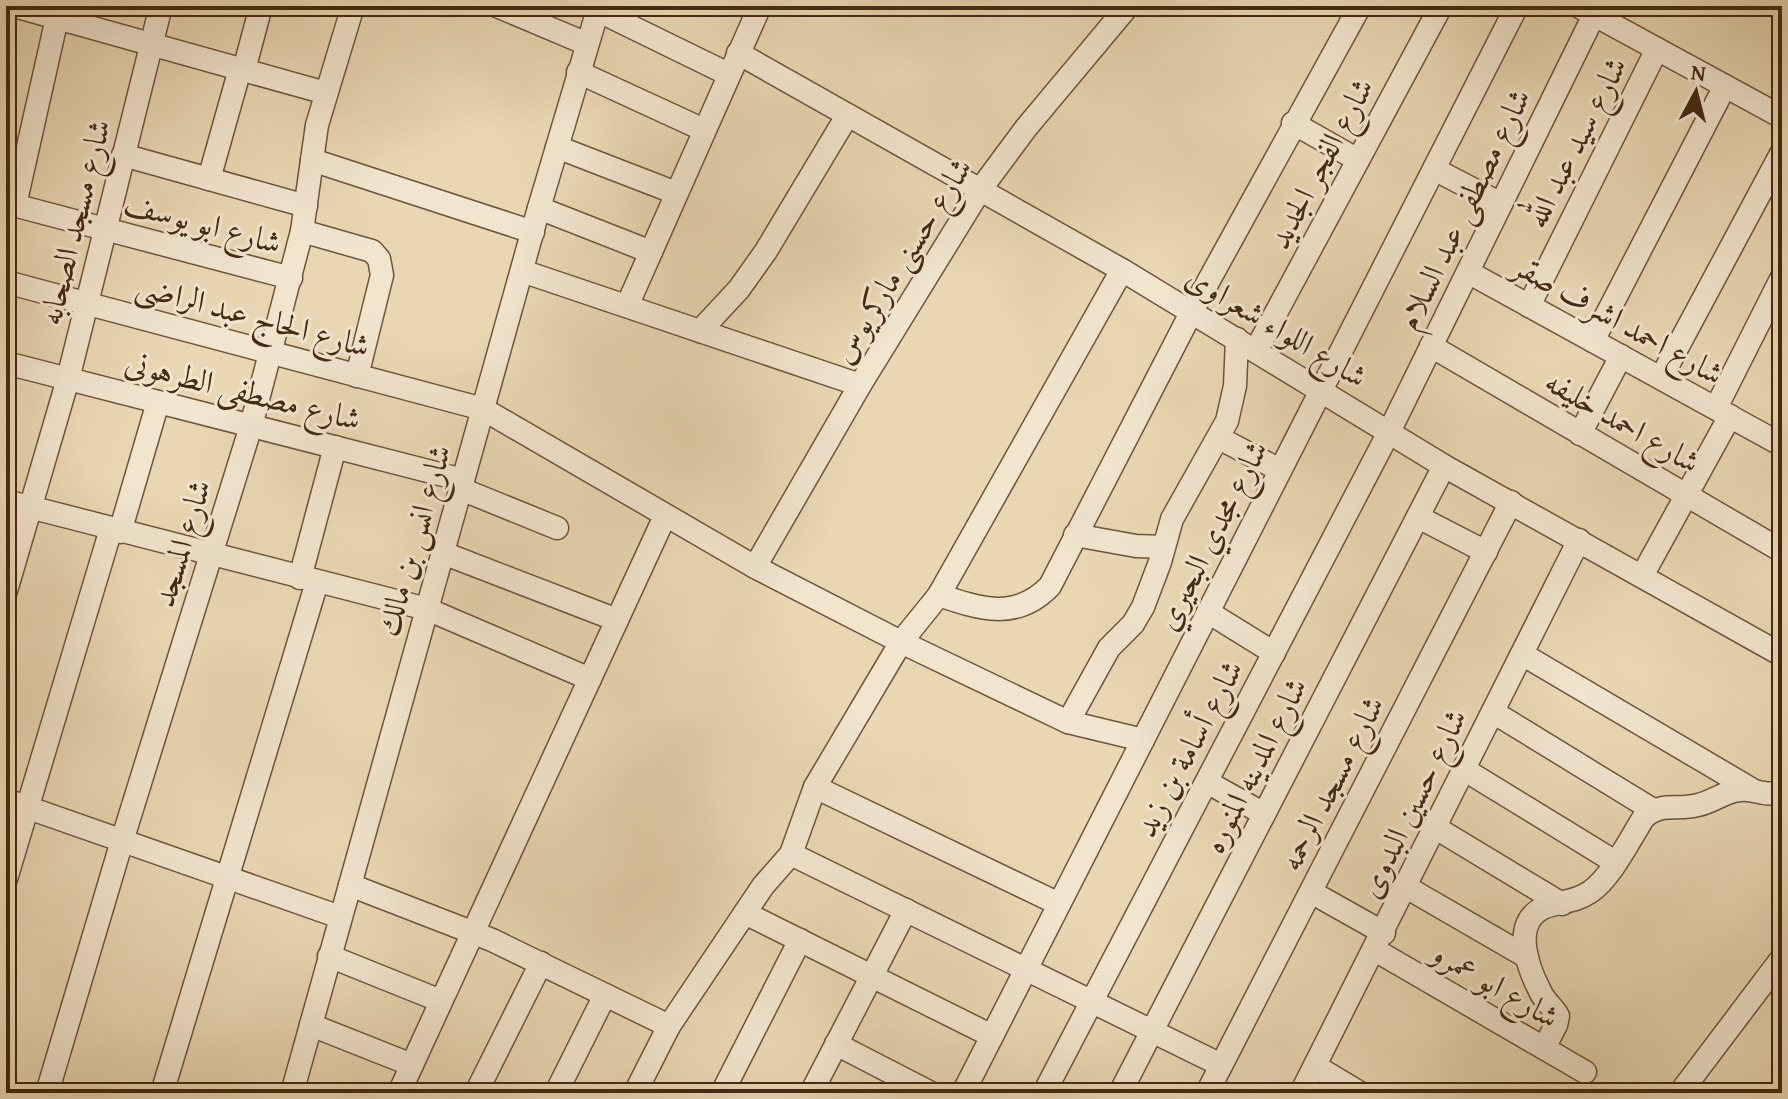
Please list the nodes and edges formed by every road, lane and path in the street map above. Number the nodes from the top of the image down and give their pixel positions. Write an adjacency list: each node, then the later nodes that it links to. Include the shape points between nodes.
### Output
1 (14, 6): 14 (street)
2 (161, 6): 15 (street, شارع مسجد الصحابه)
3 (261, 6): 19 (street)
4 (353, 6): 23 (street, شارع المسجد)
5 (497, 6): 16 (street)
6 (1128, 6): 35 (street, شارع حسنى ماركريوس)
7 (1360, 6): 26 (street)
8 (1441, 6): 32 (street, شارع الفجر الجديد)
9 (1517, 6): 33 (street, شارع مجدي البحيري)
10 (598, 8): 16 (street, شارع انس بن مالك); 21 (street)
11 (754, 8): 18 (street)
12 (1586, 10): 13 (street); 38 (street, شارع مصطفى عبد السلام)
13 (1618, 16): 17 (street)
14 (57, 18): 15 (street); 37 (street)
15 (151, 44): 19 (street); 30 (street, شارع مسجد الصحابه)
16 (587, 44): 20 (street, شارع انس بن مالك)
17 (1657, 49): 22 (street); 53 (street, شارع سيد عبد الله)
18 (738, 53): 21 (street); 24 (street, شارع اللواء شعراوى)
19 (242, 69): 23 (street); 34 (street)
20 (578, 72): 27 (street); 28 (street, شارع انس بن مالك)
21 (728, 74): 27 (street)
22 (1725, 86): 25 (street); 56 (street)
23 (326, 93): 31 (street, شارع المسجد)
24 (847, 116): 35 (street, شارع اللواء شعراوى); 55 (street, via 766,251)
25 (1782, 117)
26 (1293, 123): 32 (street); 54 (street)
27 (704, 130): 36 (street)
28 (557, 147): 36 (street); 40 (street, شارع انس بن مالك)
29 (1782, 152): 63 (street)
30 (123, 155): 34 (street); 41 (street, شارع مسجد الصحابه)
31 (312, 160): 39 (street, شارع المسجد); 43 (street)
32 (1358, 160): 57 (street, شارع الفجر الجديد)
33 (1434, 169): 38 (street); 66 (street, شارع مجدي البحيري)
34 (209, 179): 39 (street)
35 (980, 190): 45 (street, شارع اللواء شعراوى); 65 (street, شارع حسنى ماركريوس)
36 (676, 193): 44 (street)
37 (10, 204): 41 (street, شارع ابو يوسف)
38 (1501, 204): 47 (street, شارع مصطفى عبد السلام)
39 (306, 206): 42 (street, شارع المسجد)
40 (539, 208): 43 (street, شارع انس بن مالك); 44 (street)
41 (104, 228): 49 (street, شارع ابو يوسف); 51 (street, شارع مسجد الصحابه)
42 (302, 231): 49 (street, شارع المسجد); 62 (street, via 372,251 379,259 382,275)
43 (533, 232): 46 (street, شارع انس بن مالك)
44 (651, 252): 52 (street)
45 (1122, 270): 54 (street, شارع اللواء شعراوى); 98 (street)
46 (522, 271): 52 (street); 68 (street, شارع انس بن مالك)
47 (1468, 272): 53 (street, شارع احمد اشرف صقر); 58 (street, شارع مصطفى عبد السلام)
48 (1782, 277): 69 (street)
49 (291, 278): 59 (street, شارع المسجد)
50 (6, 282): 51 (street, شارع الحاج عبد الراضى)
51 (86, 304): 59 (street, شارع الحاج عبد الراضى); 64 (street, شارع مسجد الصحابه)
52 (627, 306): 55 (street)
53 (1529, 306): 56 (street, شارع احمد اشرف صقر)
54 (1192, 311): 57 (street, شارع اللواء شعراوى); 87 (street)
55 (700, 331): 65 (street)
56 (1593, 341): 60 (street, شارع احمد اشرف صقر)
57 (1246, 345): 66 (street, شارع اللواء شعراوى); 73 (street)
58 (1431, 346): 71 (street, شارع مصطفى عبد السلام); 72 (street, شارع احمد خليفه)
59 (271, 354): 62 (street, شارع الحاج عبد الراضى); 70 (street, شارع المسجد)
60 (1621, 356): 63 (street, شارع احمد اشرف صقر); 72 (street)
61 (6, 363): 64 (street, شارع مصطفى الطرهونى)
62 (357, 376): 68 (street, شارع الحاج عبد الراضى)
63 (1661, 378): 69 (street, شارع احمد اشرف صقر)
64 (68, 379): 67 (street, شارع مصطفى الطرهونى); 82 (street, شارع مسجد الصحابه)
65 (860, 385): 94 (street, شارع حسنى ماركريوس)
66 (1321, 391): 71 (street, شارع اللواء شعراوى); 77 (street, شارع مجدي البحيري)
67 (158, 402): 70 (street, شارع مصطفى الطرهونى); 86 (street)
68 (483, 409): 78 (street, شارع انس بن مالك); 83 (street, شارع الحاج عبد الراضى)
69 (1723, 412): 74 (street, شارع احمد اشرف صقر); 79 (street)
70 (251, 426): 75 (street, شارع مصطفى الطرهونى); 93 (street, شارع المسجد)
71 (1389, 432): 76 (street, شارع اللواء شعراوى); 103 (street, شارع أسامة بن زيد)
72 (1580, 434): 79 (street, شارع احمد خليفه)
73 (1219, 438): 77 (street); 89 (street, via 1172,519)
74 (1782, 445)
75 (335, 447): 78 (street, شارع مصطفى الطرهونى); 96 (street)
76 (1444, 466): 81 (street, شارع اللواء شعراوى); 84 (street, شارع المدينه المنوره)
77 (1280, 470): 100 (street, شارع مجدي البحيري)
78 (462, 484): 85 (street, شارع مصطفى الطرهونى); 92 (street, شارع انس بن مالك)
79 (1686, 495): 90 (street, شارع احمد خليفه); 95 (street)
80 (6, 501): 82 (street)
81 (1511, 502): 88 (street, شارع اللواء شعراوى); 91 (street, شارع مسجد الرحمه)
82 (30, 508): 86 (street); 97 (street, شارع مسجد الصحابه)
83 (665, 516): 94 (street, شارع الحاج عبد الراضى); 101 (street)
84 (1418, 517): 91 (street); 117 (street, شارع المدينه المنوره)
85 (557, 528)
86 (115, 531): 93 (street); 115 (street)
87 (1075, 535): 89 (street); 98 (street, via 1050,586 1028,604 977,608)
88 (1579, 540): 95 (street, شارع اللواء شعراوى); 104 (street, شارع حسين البدوى)
89 (1164, 547): 108 (street, via 1143,607 1109,648)
90 (1782, 551)
91 (1486, 552): 126 (street, شارع مسجد الرحمه)
92 (443, 553): 99 (street, شارع انس بن مالك); 101 (street)
93 (211, 555): 96 (street); 119 (street, شارع المسجد)
94 (755, 567): 102 (street, شارع الحاج عبد الراضى)
95 (1642, 576): 105 (street, شارع اللواء شعراوى)
96 (308, 580): 99 (street); 122 (street)
97 (6, 591)
98 (939, 595): 102 (street)
99 (427, 609): 106 (street); 124 (street, شارع انس بن مالك)
100 (1208, 612): 103 (street); 109 (street, شارع مجدي البحيري)
101 (617, 620): 106 (street)
102 (901, 642): 108 (street, شارع الحاج عبد الراضى); 112 (street)
103 (1274, 653): 111 (street, شارع أسامة بن زيد)
104 (1522, 654): 107 (street, شارع حسين البدوى); 113 (street)
105 (1782, 655)
106 (590, 679): 132 (street)
107 (1493, 712): 110 (street, شارع حسين البدوى); 116 (street)
108 (1068, 722): 109 (street, شارع الحاج عبد الراضى)
109 (1143, 740): 127 (street, شارع مجدي البحيري)
110 (1465, 770): 118 (street, شارع حسين البدوى); 121 (street)
111 (1207, 782): 117 (street); 143 (street, شارع أسامة بن زيد)
112 (815, 787): 120 (street); 127 (street)
113 (1751, 789): 114 (street, via 1760,795); 116 (street, via 1693,807)
114 (1782, 791)
115 (17, 804): 119 (street); 123 (street)
116 (1653, 810): 121 (street)
117 (1264, 814): 146 (street, شارع المدينه المنوره)
118 (1436, 828): 125 (street, شارع حسين البدوى); 128 (street)
119 (122, 841): 122 (street); 154 (street, شارع المسجد)
120 (791, 854): 129 (street); 130 (street)
121 (1615, 862): 128 (street, via 1601,884)
122 (227, 877): 131 (street); 155 (street)
123 (6, 879)
124 (350, 885): 131 (street, شارع انس بن مالك); 132 (street)
125 (1406, 887): 134 (street, شارع حسين البدوى); 136 (street)
126 (1311, 892): 134 (street, شارع ابو عمرو); 151 (street, شارع مسجد الرحمه)
127 (1059, 904): 139 (street, شارع مجدي البحيري)
128 (1562, 904): 136 (street, via 1543,908 1528,921 1523,939)
129 (906, 910): 139 (street); 140 (street)
130 (745, 913): 133 (street); 145 (street)
131 (340, 917): 135 (street, شارع انس بن مالك)
132 (473, 933): 138 (street); 142 (street)
133 (800, 940): 140 (street); 161 (street)
134 (1379, 941): 149 (street, شارع ابو عمرو); 152 (street, شارع حسين البدوى)
135 (329, 956): 142 (street); 144 (street, شارع انس بن مالك)
136 (1527, 957): 149 (street, via 1540,992 1558,1016)
137 (1782, 958): 170 (street)
138 (541, 963): 141 (street); 158 (street)
139 (1026, 969): 143 (street); 147 (street, شارع مجدي البحيري)
140 (872, 976): 147 (street); 148 (street)
141 (605, 995): 145 (street); 159 (street)
142 (441, 1001): 150 (street)
143 (1092, 1002): 146 (street); 165 (street, شارع أسامة بن زيد)
144 (311, 1025): 150 (street); 156 (street, شارع انس بن مالك)
145 (669, 1026): 160 (street)
146 (1152, 1031): 151 (street); 166 (street, شارع المدينه المنوره)
147 (992, 1036): 164 (street, شارع مجدي البحيري)
148 (836, 1044): 162 (street); 163 (street)
149 (1544, 1048): 153 (street, شارع ابو عمرو)
150 (412, 1065): 157 (street)
151 (1221, 1065): 167 (street, شارع مسجد الرحمه)
152 (1315, 1066): 168 (street, شارع حسين البدوى); 169 (street)
153 (1585, 1072)
154 (47, 1093)
155 (162, 1093)
156 (292, 1093)
157 (399, 1093)
158 (476, 1093)
159 (556, 1093)
160 (635, 1093)
161 (722, 1093)
162 (811, 1093)
163 (931, 1093)
164 (963, 1093)
165 (1044, 1093)
166 (1120, 1093)
167 (1207, 1093)
168 (1301, 1093)
169 (1360, 1093)
170 (1680, 1093)

